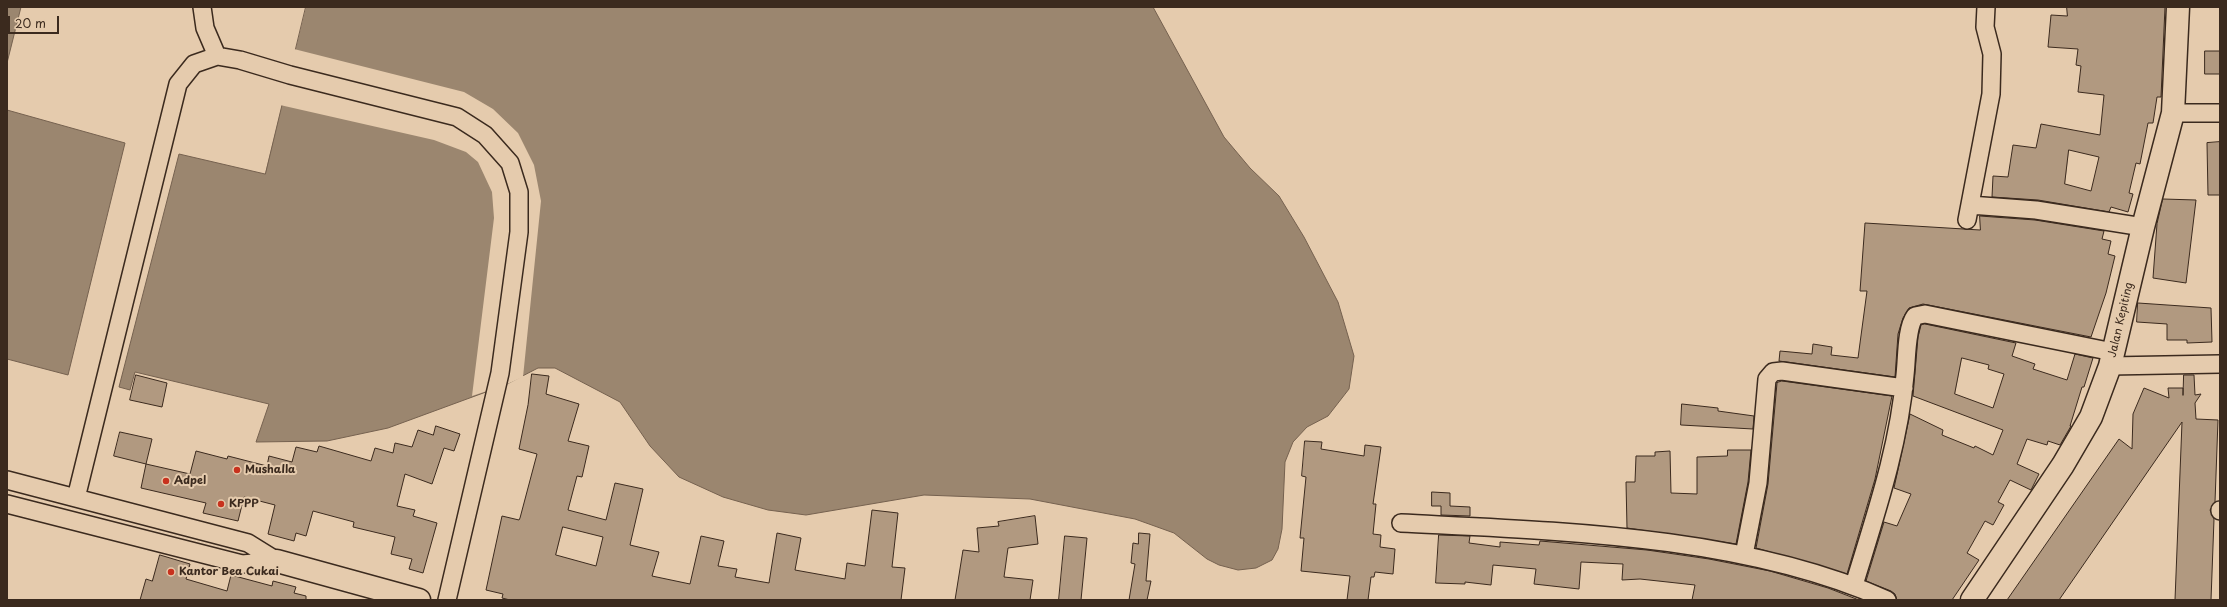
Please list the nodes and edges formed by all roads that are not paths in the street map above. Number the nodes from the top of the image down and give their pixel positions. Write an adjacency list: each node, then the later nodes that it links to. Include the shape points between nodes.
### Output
1 (202, 7): 4 (street, via 205,28)
2 (1986, 7): 7 (street, via 1985,27 1992,54 1991,94 1968,212 2036,210)
3 (2178, 7): 5 (main road, Jalan Kepiting)
4 (217, 56): 12 (street, via 194,64 178,84); 19 (street, via 457,117 486,135 510,163 519,192 519,232 500,373)
5 (2173, 113): 6 (street); 7 (main road, Jalan Kepiting)
6 (2220, 113)
7 (2143, 227): 8 (main road, Jalan Kepiting)
8 (2112, 359): 9 (street); 10 (street, via 1918,314 1910,327); 21 (main road, Jalan Kepiting, via 2091,417 2063,465)
9 (2220, 364)
10 (1904, 388): 15 (street, via 1782,371 1770,375 1765,395 1758,483); 17 (street, via 1895,445)
11 (7, 480): 12 (street)
12 (76, 498): 16 (street, via 248,543)
13 (7, 504): 16 (street, via 242,564)
14 (1401, 523): 15 (street, via 1574,534 1657,542)
15 (1744, 555): 17 (street)
16 (277, 561): 18 (main road)
17 (1854, 585): 20 (street)
18 (418, 600)
19 (447, 600)
20 (1887, 600)
21 (1972, 600)

